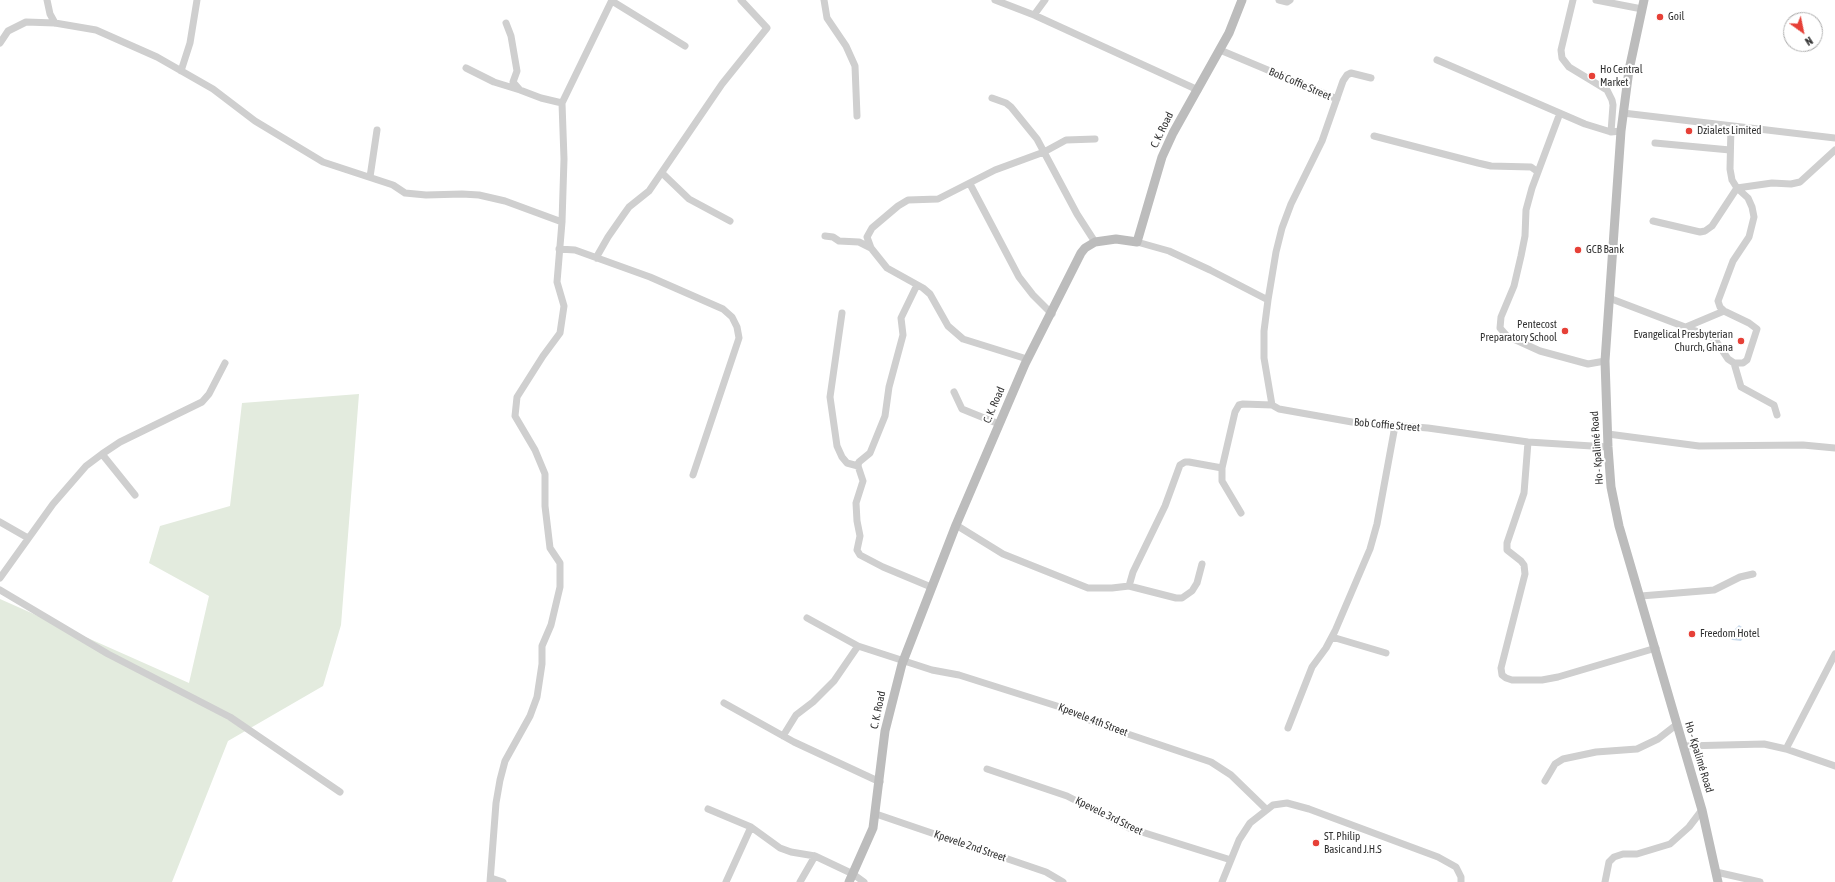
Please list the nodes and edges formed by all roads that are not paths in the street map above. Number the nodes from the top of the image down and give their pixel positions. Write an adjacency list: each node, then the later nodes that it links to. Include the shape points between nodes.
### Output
1 (47, 0): 16 (street)
2 (197, 0): 23 (street, via 190,43)
3 (612, 0): 19 (street); 29 (street)
4 (741, 0): 45 (street, via 767,28 722,84)
5 (824, 0): 32 (street, via 827,18 846,46 855,66)
6 (995, 0): 15 (street)
7 (1045, 0): 15 (street)
8 (1242, 0): 20 (street, C. K. Road)
9 (1279, 0): 10 (street)
10 (1290, 0)
11 (1573, 0): 36 (street, via 1561,50 1562,58 1569,68 1607,90 1613,105)
12 (1596, 0): 14 (street)
13 (1644, 0): 14 (street, Ho - Kpalimé Road)
14 (1642, 9): 31 (street, Ho - Kpalimé Road)
15 (1034, 15): 26 (street)
16 (55, 23): 18 (street, via 26,22 8,30); 23 (street, via 96,30 157,57)
17 (506, 23): 25 (street, via 517,71 513,82)
18 (0, 43)
19 (685, 46)
20 (1220, 50): 26 (street, C. K. Road); 28 (street, Bob Coffie Street)
21 (1437, 60): 30 (street)
22 (466, 68): 25 (street, via 494,82)
23 (181, 71): 46 (street, via 219,92 255,121 323,162)
24 (1371, 78): 28 (street, via 1354,73 1347,75)
25 (520, 90): 29 (street)
26 (1198, 90): 54 (street, C. K. Road, via 1162,157)
27 (992, 98): 43 (street, via 1011,107 1037,139)
28 (1337, 99): 60 (street, Bob Coffie Street, via 1322,141 1282,228)
29 (562, 103): 51 (street)
30 (1560, 113): 36 (street, via 1597,129); 44 (street)
31 (1623, 113): 33 (street); 35 (street, Ho - Kpalimé Road)
32 (857, 116)
33 (1731, 126): 38 (street); 41 (street)
34 (377, 130): 46 (street)
35 (1621, 131): 36 (street); 59 (street, Ho - Kpalimé Road)
36 (1611, 132)
37 (1374, 136): 44 (street, via 1490,166 1531,167)
38 (1835, 138)
39 (1095, 139): 43 (street, via 1070,139)
40 (1655, 143): 41 (street)
41 (1730, 150): 48 (street, via 1732,180)
42 (1835, 150): 48 (street, via 1800,182)
43 (1044, 152): 47 (street, via 995,170); 53 (street)
44 (1538, 172): 66 (street, via 1526,210 1525,236 1514,286 1501,317 1500,328 1506,336 1540,350 1588,364)
45 (662, 173): 49 (street, via 689,199); 57 (street, via 649,191 627,210)
46 (370, 177): 51 (street, via 393,185 405,193 479,195 505,201)
47 (970, 184): 55 (street, via 938,199 908,200 898,206 872,228 868,237); 63 (street, via 1019,277 1033,296)
48 (1737, 188): 50 (street, via 1712,226 1705,231); 61 (street, via 1748,198 1754,217 1748,237 1733,261 1721,291 1719,304)
49 (730, 221)
50 (1653, 221)
51 (562, 222): 56 (street)
52 (825, 236): 55 (street, via 839,241 859,242)
53 (1095, 242): 54 (street, via 1116,239); 63 (street, C. K. Road, via 1081,253)
54 (1137, 242): 60 (street, via 1169,251)
55 (871, 248): 58 (street, via 887,268)
56 (559, 249): 57 (street, via 575,250); 121 (street, via 557,282 564,306 560,333 517,397 515,416 535,450 545,474 549,541 550,548 560,563 560,587 551,625 542,646 537,697 530,716 505,761 500,780)
57 (596, 258): 81 (street, via 650,277 723,309 732,317 737,327 739,338)
58 (917, 285): 65 (street, via 930,294 948,326 963,339); 79 (street, via 901,318 903,335 889,387 885,416 870,453)
59 (1609, 298): 64 (street); 66 (street, Ho - Kpalimé Road)
60 (1268, 300): 70 (street, Bob Coffie Street, via 1264,358)
61 (1724, 311): 64 (street); 68 (street, via 1749,323 1758,331 1747,360 1743,363)
62 (842, 313): 79 (street, via 830,397 840,452 847,463)
63 (1052, 314): 65 (street, C. K. Road)
64 (1686, 327): 68 (street, via 1714,338 1728,359)
65 (1027, 359): 72 (street, C. K. Road)
66 (1605, 361): 74 (street, Ho - Kpalimé Road)
67 (225, 363): 78 (street, via 202,402 120,442)
68 (1734, 363): 71 (street, via 1741,387 1774,405)
69 (954, 392): 72 (street, via 962,409)
70 (1272, 405): 73 (street, Bob Coffie Street, via 1279,409 1352,422); 80 (street, via 1243,404 1237,407)
71 (1777, 415)
72 (999, 424): 85 (street, C. K. Road)
73 (1395, 426): 75 (street, Bob Coffie Street); 95 (street, via 1370,550)
74 (1608, 434): 76 (street, Ho - Kpalimé Road); 77 (street, via 1699,446 1803,445)
75 (1528, 442): 76 (street, Bob Coffie Street); 97 (street, via 1524,493 1507,543 1507,550 1524,565 1525,574 1501,668 1502,675 1512,680 1542,680)
76 (1608, 446): 93 (street, Ho - Kpalimé Road, via 1611,487)
77 (1835, 448)
78 (102, 454): 82 (street); 86 (street, via 67,486)
79 (858, 466): 91 (street, via 863,481 856,503 860,536 857,552 883,567)
80 (1222, 468): 83 (street, via 1223,484); 90 (street, via 1190,462 1180,465 1165,506 1133,572)
81 (693, 475)
82 (135, 495)
83 (1241, 513)
84 (0, 522): 86 (street)
85 (956, 525): 90 (street, via 1003,554 1088,588); 91 (street, C. K. Road)
86 (28, 538): 89 (street)
87 (1202, 564): 90 (street, via 1197,583 1192,591 1182,598)
88 (1753, 574): 93 (street, via 1740,577 1714,590)
89 (0, 578)
90 (1129, 586)
91 (932, 587): 100 (street, C. K. Road)
92 (0, 590): 111 (street, via 108,654 230,717)
93 (1641, 596): 97 (street, Ho - Kpalimé Road)
94 (807, 618): 96 (street, Kpevele 4th Street)
95 (1332, 637): 98 (street); 103 (street, via 1312,667)
96 (858, 646): 100 (street, Kpevele 4th Street); 104 (street, via 834,681 796,716)
97 (1656, 648): 102 (street, Ho - Kpalimé Road)
98 (1386, 654)
99 (1835, 654): 106 (street)
100 (904, 660): 110 (street, C. K. Road, via 888,716); 113 (street, Kpevele 4th Street, via 932,670 959,674 1060,707 1102,725 1212,762 1231,775)
101 (724, 703): 104 (street)
102 (1676, 725): 105 (street, Ho - Kpalimé Road); 109 (street, via 1658,739 1638,748 1596,752 1563,759 1555,764)
103 (1288, 728)
104 (783, 736): 110 (street)
105 (1684, 746): 106 (street, via 1758,744); 114 (street, Ho - Kpalimé Road)
106 (1786, 749): 107 (street)
107 (1835, 766)
108 (987, 769): 118 (street, Kpevele 3rd Street, via 1067,796 1129,828)
109 (1545, 781)
110 (880, 782): 115 (street, C. K. Road)
111 (340, 792)
112 (708, 809): 116 (street)
113 (1266, 809): 118 (street, via 1250,823 1239,840); 128 (street, via 1279,803 1295,804 1438,857 1456,867 1461,877)
114 (1702, 810): 119 (street, Ho - Kpalimé Road); 129 (street, via 1670,844 1637,854 1614,857 1609,862)
115 (876, 814): 120 (street, C. K. Road, via 871,835); 126 (street, Kpevele 2nd Street, via 1046,872)
116 (750, 827): 117 (street, via 780,848); 123 (street)
117 (815, 856): 120 (street); 124 (street)
118 (1231, 860): 127 (street)
119 (1716, 872): 130 (street, Ho - Kpalimé Road); 131 (street)
120 (851, 878): 125 (street)
121 (490, 880): 122 (street)
122 (503, 882)
123 (726, 882)
124 (800, 882)
125 (864, 882)
126 (1062, 882)
127 (1222, 882)
128 (1460, 882)
129 (1605, 882)
130 (1718, 882)
131 (1760, 882)

